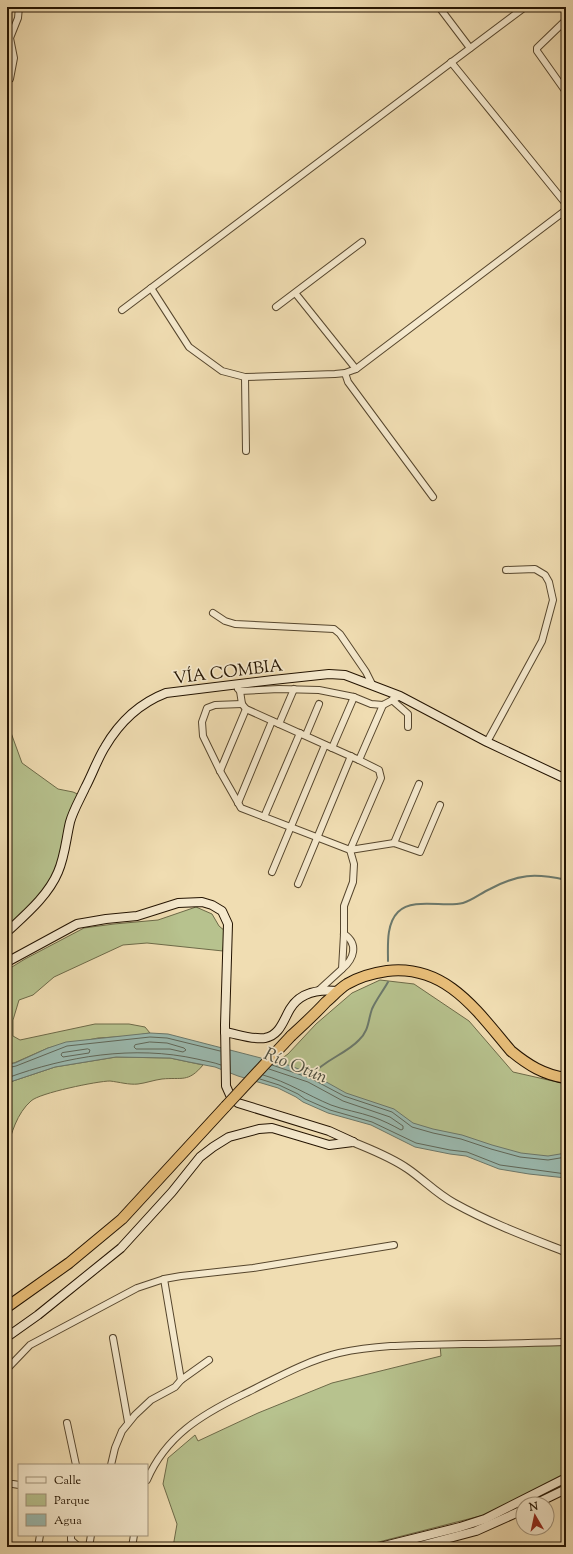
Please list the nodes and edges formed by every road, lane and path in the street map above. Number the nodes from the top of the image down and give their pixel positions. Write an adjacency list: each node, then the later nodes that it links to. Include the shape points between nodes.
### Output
1 (19, 7): 7 (street, via 18,18 10,38 14,58 12,74)
2 (439, 7): 5 (street)
3 (525, 7): 5 (street)
4 (566, 20): 8 (street, via 537,48 537,51)
5 (470, 48): 6 (street)
6 (451, 62): 9 (street); 12 (street)
7 (7, 80)
8 (566, 92)
9 (566, 204)
10 (566, 210): 16 (street)
11 (362, 242): 13 (street)
12 (151, 288): 15 (street); 18 (street, via 189,347 222,371)
13 (296, 294): 14 (street); 16 (street)
14 (276, 307)
15 (122, 310)
16 (356, 369): 17 (street)
17 (345, 373): 18 (street); 20 (street, via 348,382)
18 (245, 377): 19 (street)
19 (246, 451)
20 (434, 497)
21 (506, 570): 37 (street, via 535,569 545,575 553,600 542,641)
22 (213, 613): 24 (street, via 235,624 334,629 366,672)
23 (231, 685): 24 (main road, VÍA COMBIA, via 339,674); 26 (street); 53 (main road, VÍA COMBIA, via 166,693 152,699 122,723 105,747 70,820 64,857 58,873 35,905)
24 (373, 686): 27 (main road, VÍA COMBIA)
25 (294, 689): 26 (street); 28 (street, via 319,690); 34 (street)
26 (240, 691): 32 (street)
27 (400, 696): 29 (street); 37 (main road, VÍA COMBIA)
28 (354, 697): 31 (street, via 371,704); 38 (street)
29 (392, 700): 31 (street); 35 (street, via 408,714)
30 (319, 704): 36 (street)
31 (383, 705): 40 (street)
32 (244, 707): 33 (street); 41 (street); 41 (street, via 215,705 208,708 202,722 203,736)
33 (272, 721): 34 (street); 44 (street)
34 (278, 724): 36 (street)
35 (408, 727)
36 (303, 734): 38 (street); 46 (street)
37 (487, 742): 42 (main road, VÍA COMBIA)
38 (328, 747): 39 (street); 47 (street)
39 (351, 756): 40 (street); 48 (street)
40 (359, 760): 50 (street, via 378,770 381,778)
41 (220, 771): 44 (street)
42 (566, 779)
43 (419, 784): 49 (street)
44 (238, 802): 46 (street, via 241,808)
45 (440, 805): 49 (street, via 420,852)
46 (264, 817): 47 (street)
47 (291, 827): 48 (street); 51 (street)
48 (318, 838): 50 (street); 52 (street)
49 (394, 843): 50 (street)
50 (350, 850): 54 (street, via 354,864 353,882 344,906)
51 (272, 872)
52 (298, 884)
53 (7, 932)
54 (344, 934): 56 (street); 56 (street, via 350,938 353,947 351,959)
55 (7, 962): 59 (main road, via 77,924 138,916 178,903 202,902 212,905 222,912 228,924)
56 (342, 969): 57 (street)
57 (319, 990): 58 (main road); 59 (main road, via 295,1003 280,1029 272,1036 257,1038)
58 (338, 991): 60 (highway, via 357,979 381,972 408,970 441,980 455,989 522,1060 544,1073); 65 (highway, bridge, via 291,1036 118,1223 69,1263)
59 (225, 1032): 61 (main road, via 226,1086 238,1103 330,1131)
60 (566, 1078)
61 (353, 1142): 63 (street, via 408,1168 437,1192 478,1216); 66 (main road, via 329,1145 272,1128 229,1138 213,1147 200,1157 121,1248)
62 (394, 1245): 64 (street, via 253,1268)
63 (566, 1252)
64 (164, 1279): 70 (street, via 137,1288 30,1345); 71 (street)
65 (7, 1307)
66 (7, 1337)
67 (113, 1338): 72 (street)
68 (566, 1342): 76 (street, via 398,1346 356,1350 328,1357 230,1401 195,1421 164,1451)
69 (209, 1360): 71 (street)
70 (7, 1369)
71 (181, 1380): 72 (street, via 144,1405)
72 (128, 1422): 75 (street, via 117,1441)
73 (67, 1423): 74 (street)
74 (76, 1464)
75 (111, 1464)
76 (148, 1478)
77 (566, 1478): 89 (main road, via 485,1519)
78 (566, 1489): 79 (main road)
79 (552, 1496)
80 (515, 1514): 90 (main road, via 481,1529)
81 (40, 1536): 85 (street)
82 (71, 1536): 86 (street, via 71,1540)
83 (91, 1536): 87 (street)
84 (134, 1536): 88 (street)
85 (38, 1547)
86 (79, 1547)
87 (89, 1547)
88 (132, 1547)
89 (380, 1547)
90 (416, 1547)

